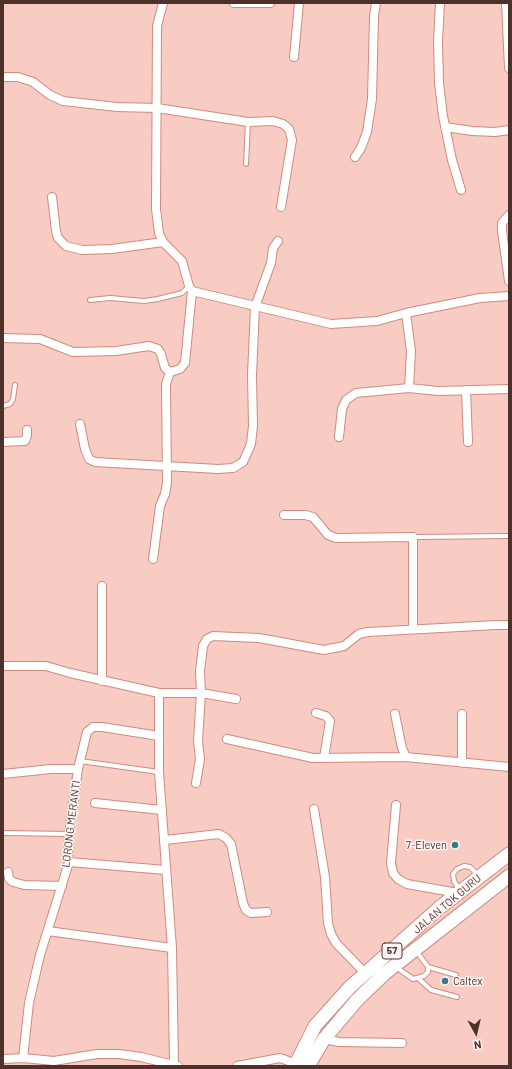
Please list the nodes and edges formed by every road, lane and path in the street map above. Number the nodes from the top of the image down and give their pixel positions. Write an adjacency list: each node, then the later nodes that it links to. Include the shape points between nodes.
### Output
1 (163, 3): 13 (street, via 157,26)
2 (234, 3): 8 (street)
3 (270, 3): 8 (street)
4 (300, 3): 10 (street)
5 (376, 3): 17 (street, via 368,132)
6 (440, 3): 15 (street, via 439,83)
7 (506, 3): 9 (street)
8 (258, 4)
9 (508, 49): 11 (street)
10 (294, 57)
11 (509, 68)
12 (3, 77): 13 (street, via 18,77 33,82 63,101)
13 (157, 108): 14 (street); 24 (street, via 156,209 159,233)
14 (248, 122): 18 (lane); 21 (street, via 273,121 283,124 291,134)
15 (445, 128): 16 (street, via 495,132); 19 (street)
16 (509, 130)
17 (355, 157)
18 (246, 164)
19 (461, 190)
20 (52, 197): 24 (street, via 58,238 66,246 90,250)
21 (281, 207)
22 (509, 215): 25 (street, via 502,223 502,231)
23 (278, 241): 29 (street, via 273,248 271,263)
24 (163, 242): 26 (street, via 182,261)
25 (509, 281)
26 (190, 288): 28 (lane, via 158,300); 29 (street); 32 (street, via 185,363 180,369)
27 (509, 296): 30 (street, via 480,298)
28 (90, 300)
29 (255, 307): 30 (street, via 331,324 376,321); 43 (street, via 253,426 251,444 243,462 234,468)
30 (406, 313): 34 (street, via 411,351)
31 (3, 338): 32 (street, via 40,339 73,352 116,351 149,346 158,349 162,354 165,368)
32 (170, 372): 43 (street, via 166,384 165,431)
33 (15, 385): 37 (lane, via 14,399 10,404)
34 (409, 388): 36 (street); 40 (street, via 356,393 346,400 342,409)
35 (509, 389): 36 (street)
36 (466, 390): 42 (street)
37 (3, 406)
38 (80, 424): 43 (street, via 85,449 89,459 95,462)
39 (27, 430): 41 (street, via 25,441)
40 (339, 437)
41 (3, 442)
42 (468, 442)
43 (168, 466): 47 (street)
44 (284, 515): 46 (street, via 294,514 313,518 328,535 336,538)
45 (509, 536): 46 (lane)
46 (413, 537): 50 (street)
47 (153, 559)
48 (102, 586): 52 (street)
49 (509, 625): 50 (street)
50 (413, 629): 54 (street, via 359,634 344,646 324,650 259,638 213,636 207,639 203,646)
51 (3, 666): 52 (street, via 46,666)
52 (102, 681): 53 (street)
53 (159, 693): 54 (street); 59 (street)
54 (201, 693): 55 (street); 68 (street)
55 (236, 699)
56 (316, 713): 61 (street, via 326,716 330,721)
57 (395, 714): 62 (street)
58 (462, 714): 63 (street)
59 (160, 736): 64 (street, LORONG MERANTI, via 94,727 88,732); 66 (street)
60 (227, 739): 61 (street, via 312,758)
61 (324, 758): 62 (street)
62 (406, 758): 63 (street)
63 (462, 763): 65 (street)
64 (79, 765): 66 (lane); 67 (street); 74 (street, LORONG MERANTI)
65 (509, 767)
66 (159, 772): 72 (street)
67 (3, 774)
68 (196, 783)
69 (95, 803): 72 (street)
70 (396, 805): 84 (street, via 391,863 398,879 407,884)
71 (314, 809): 91 (street, via 331,934 336,943)
72 (162, 810): 75 (street)
73 (3, 833): 74 (lane)
74 (69, 834): 77 (street, LORONG MERANTI)
75 (165, 840): 78 (street); 85 (street, via 219,834 226,838 231,844 246,910 251,913)
76 (509, 854): 80 (main road, JALAN TOK GURU / 57)
77 (69, 862): 78 (street); 82 (street, LORONG MERANTI)
78 (166, 870): 87 (street)
79 (8, 872): 82 (street, via 9,879 24,885)
80 (482, 875): 83 (main road); 84 (main road, JALAN TOK GURU / 57); 84 (lane, via 470,867 457,869 453,874)
81 (509, 876): 83 (main road, JALAN TOK GURU / 57)
82 (62, 886): 86 (street, LORONG MERANTI)
83 (495, 887): 88 (main road, JALAN TOK GURU / 57)
84 (459, 892): 91 (main road, JALAN TOK GURU / 57)
85 (267, 912)
86 (48, 931): 87 (street); 97 (street, LORONG MERANTI, via 28,1004)
87 (172, 948): 101 (street)
88 (416, 950): 89 (main road, JALAN TOK GURU / 57); 90 (lane)
89 (395, 966): 93 (lane, via 407,976); 95 (main road, JALAN TOK GURU / 57, via 357,1000)
90 (428, 967): 92 (lane); 93 (lane, via 428,972)
91 (366, 974): 100 (main road, JALAN TOK GURU / 57, via 350,987 315,1026)
92 (456, 975)
93 (419, 978): 94 (lane, via 431,990)
94 (456, 997)
95 (324, 1039): 96 (street, via 339,1042); 100 (main road, JALAN TOK GURU / 57)
96 (402, 1043)
97 (23, 1058): 98 (street); 99 (street)
98 (3, 1059)
99 (54, 1063): 101 (street, via 97,1054 119,1054)
100 (300, 1065): 102 (street, via 280,1058)
101 (176, 1066)
102 (237, 1066)

